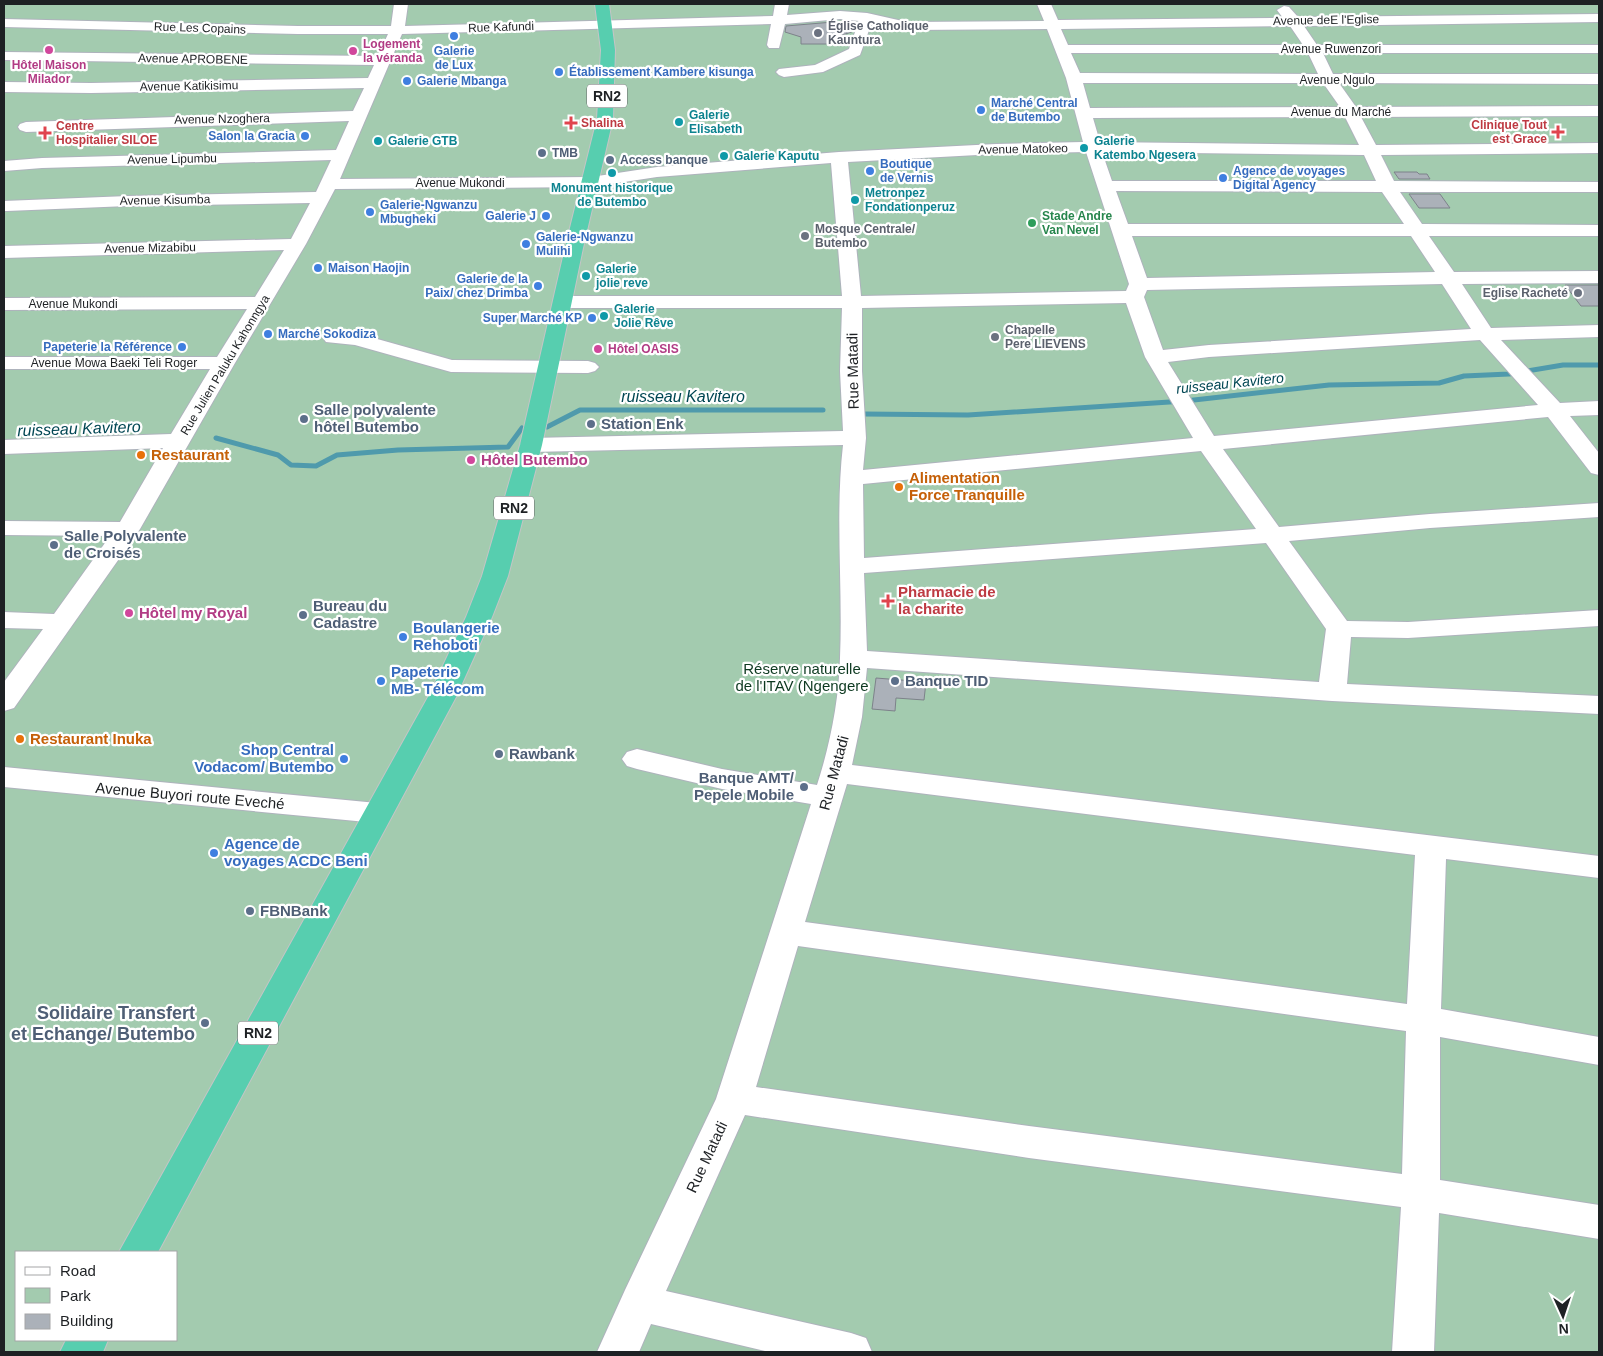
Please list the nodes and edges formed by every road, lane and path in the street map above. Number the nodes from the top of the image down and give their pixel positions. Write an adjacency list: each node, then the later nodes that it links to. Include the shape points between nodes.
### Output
1 (401, 4): 17 (street, Rue Julien Paluku Kahonngya)
2 (602, 4): 14 (highway, RN2)
3 (782, 4): 11 (street)
4 (1044, 4): 15 (street)
5 (1278, 4): 12 (street)
6 (1538, 4): 9 (street)
7 (24, 9): 13 (street)
8 (867, 17): 11 (street, Rue Kafundi); 15 (street, Avenue deE l'Eglise, via 907,26); 26 (street, via 855,52 818,69)
9 (1558, 18): 10 (street, Avenue deE l'Eglise); 12 (street, Avenue deE l'Eglise); 21 (street)
10 (1599, 18)
11 (779, 20): 14 (street, Rue Kafundi); 18 (street)
12 (1294, 20): 15 (street, Avenue deE l'Eglise); 20 (street)
13 (4, 22): 16 (street, Rue Les Copains)
14 (605, 24): 17 (street, Rue Kafundi); 46 (highway, RN2, via 607,94)
15 (1053, 25): 19 (street)
16 (188, 29): 17 (street, Rue Les Copains); 23 (street, via 164,43)
17 (397, 30): 25 (street, Rue Julien Paluku Kahonngya)
18 (774, 45)
19 (1062, 49): 20 (street, Avenue Ruwenzori); 27 (street)
20 (1313, 49): 21 (street, Avenue Ruwenzori); 29 (street)
21 (1598, 50)
22 (4, 56): 23 (street, Avenue APROBENE)
23 (112, 57): 24 (street, Avenue APROBENE); 33 (street)
24 (212, 60): 25 (street, Avenue APROBENE); 31 (street)
25 (383, 61): 30 (street, Rue Julien Paluku Kahonngya)
26 (784, 72)
27 (1074, 78): 29 (street, Avenue Ngulo); 36 (street)
28 (1599, 79): 29 (street, Avenue Ngulo)
29 (1329, 80): 35 (street)
30 (373, 83): 31 (street, Avenue Katikisimu); 37 (street, Rue Julien Paluku Kahonngya)
31 (197, 86): 33 (street, Avenue Katikisimu)
32 (4, 87): 33 (street, Avenue Katikisimu)
33 (31, 87)
34 (1599, 111): 35 (street, Avenue du Marché)
35 (1351, 112): 36 (street, Avenue du Marché); 41 (street)
36 (1084, 114): 39 (street)
37 (358, 116): 38 (street, Avenue Nzoghera); 42 (street, Rue Julien Paluku Kahonngya)
38 (26, 126)
39 (1094, 147): 41 (street, Avenue Matokeo); 43 (street, Avenue Matokeo); 47 (street)
40 (1599, 148): 41 (street, Avenue Matokeo)
41 (1371, 150): 48 (street)
42 (340, 155): 44 (street, Avenue Lipumbu); 50 (street, Rue Julien Paluku Kahonngya)
43 (839, 157): 45 (street, Avenue Matokeo); 61 (street, Rue Matadi)
44 (4, 166)
45 (657, 172): 46 (street, Avenue Mukondi)
46 (593, 174): 50 (street, Avenue Mukondi); 60 (highway, RN2)
47 (1106, 186): 48 (street); 52 (street)
48 (1388, 187): 49 (street); 54 (street)
49 (1599, 187)
50 (326, 190): 51 (street, Avenue Kisumba); 55 (street, Rue Julien Paluku Kahonngya)
51 (7, 206)
52 (1119, 230): 54 (street); 59 (street)
53 (1599, 230): 54 (street)
54 (1416, 231): 57 (street)
55 (297, 244): 56 (street, Avenue Mizabibu); 62 (street, Rue Julien Paluku Kahonngya)
56 (4, 252)
57 (1448, 278): 58 (street); 59 (street); 65 (street)
58 (1599, 278)
59 (1136, 290): 61 (street); 67 (street)
60 (563, 302): 61 (street); 70 (highway, RN2)
61 (852, 302): 74 (street, Rue Matadi, via 851,371)
62 (262, 303): 63 (street, Avenue Mukondi); 69 (street, Rue Julien Paluku Kahonngya)
63 (4, 304)
64 (1599, 332): 65 (street)
65 (1485, 334): 67 (street); 73 (street)
66 (333, 338): 70 (street, via 356,339 451,366)
67 (1155, 357): 76 (street)
68 (4, 363): 69 (street, Avenue Mowa Baeki Teli Roger)
69 (224, 363): 75 (street, Rue Julien Paluku Kahonngya)
70 (548, 366): 71 (street); 77 (highway, RN2)
71 (588, 367)
72 (1599, 408): 73 (street)
73 (1554, 410): 76 (street); 79 (street)
74 (855, 438): 77 (street); 80 (street, Rue Matadi)
75 (178, 441): 78 (street); 83 (street, Rue Julien Paluku Kahonngya)
76 (1208, 444): 80 (street); 84 (street)
77 (531, 445): 97 (highway, RN2, via 496,576 479,618 442,697)
78 (4, 447)
79 (1599, 468)
80 (851, 478): 85 (street, Rue Matadi)
81 (1599, 510): 84 (street, via 1430,521)
82 (4, 528): 83 (street)
83 (128, 529): 88 (street, Rue Julien Paluku Kahonngya)
84 (1274, 536): 85 (street); 89 (street)
85 (853, 566): 90 (street, Rue Matadi)
86 (1599, 618): 89 (street, via 1408,630)
87 (4, 620): 88 (street)
88 (63, 622): 92 (street, Rue Julien Paluku Kahonngya)
89 (1339, 629): 91 (street)
90 (854, 659): 91 (street); 96 (street, Rue Matadi, via 848,717)
91 (1332, 692): 93 (street)
92 (4, 702)
93 (1599, 705)
94 (638, 759): 96 (street, via 722,779)
95 (4, 777): 97 (street, Avenue Buyori route Eveché)
96 (832, 785): 98 (street); 100 (street, Rue Matadi)
97 (377, 813): 106 (highway, RN2)
98 (1431, 845): 99 (street); 101 (street)
99 (1599, 867)
100 (786, 932): 101 (street); 103 (street, Rue Matadi)
101 (1423, 1020): 102 (street); 104 (street)
102 (1599, 1051)
103 (734, 1099): 104 (street, via 1028,1142); 107 (street, Rue Matadi)
104 (1421, 1192): 105 (street); 112 (street)
105 (1599, 1222)
106 (139, 1251)
107 (639, 1303): 110 (street, Rue Matadi); 111 (street)
108 (87, 1341): 109 (highway)
109 (81, 1352)
110 (618, 1352)
111 (852, 1352)
112 (1413, 1352)

